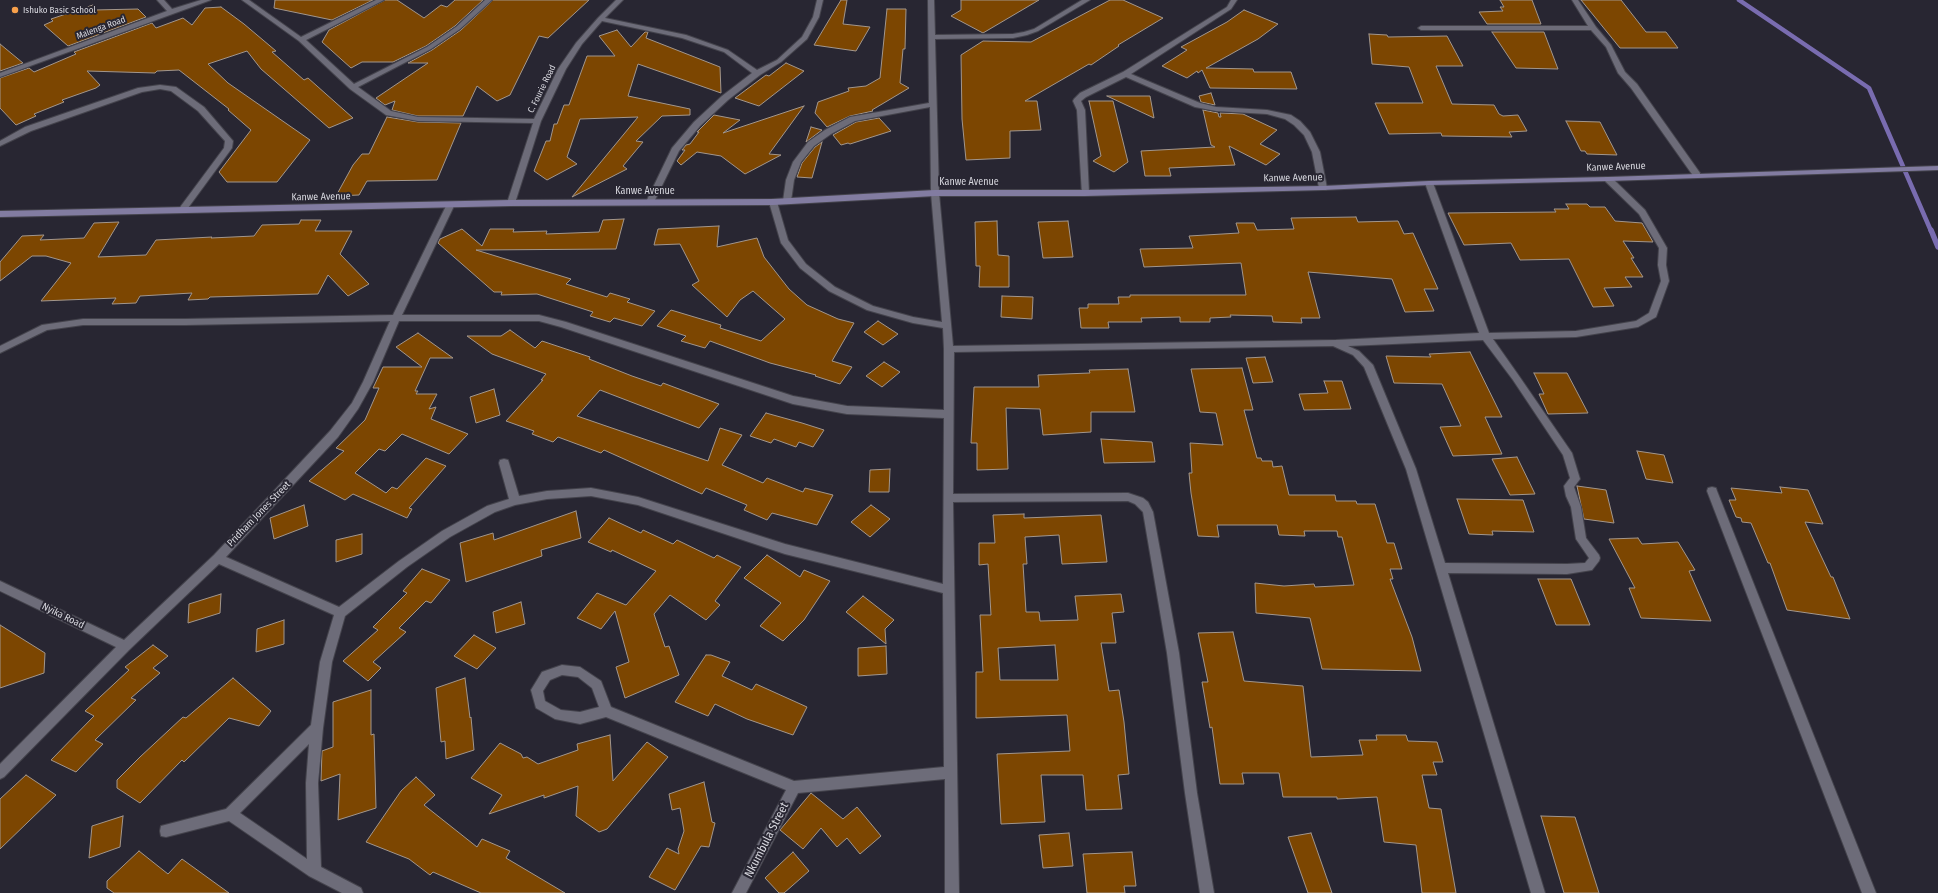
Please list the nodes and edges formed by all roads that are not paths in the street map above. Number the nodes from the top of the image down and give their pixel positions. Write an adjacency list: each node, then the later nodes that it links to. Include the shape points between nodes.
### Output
1 (160, 0): 12 (street)
2 (208, 0): 12 (street, Malenga Road)
3 (245, 0): 17 (street)
4 (381, 0): 17 (street)
5 (489, 0): 21 (street, via 458,28 429,48)
6 (620, 0): 13 (street, C. Fourie Road)
7 (820, 0): 18 (street, via 816,17 805,38 779,61)
8 (932, 0): 16 (street)
9 (1087, 0): 16 (street, via 1025,34)
10 (1234, 0): 19 (street, via 1223,12)
11 (1574, 0): 15 (street)
12 (171, 12): 20 (street, Malenga Road)
13 (600, 19): 18 (street, via 684,36 726,51); 23 (street, C. Fourie Road, via 579,43 562,69)
14 (1421, 28): 15 (street)
15 (1593, 28): 26 (street, via 1609,46 1622,73)
16 (931, 37): 22 (street)
17 (301, 40): 21 (street)
18 (757, 73): 33 (street, via 697,124 675,150)
19 (1126, 74): 29 (street, via 1198,105 1221,110 1267,112 1288,117 1307,134 1316,152); 31 (street, via 1083,94 1077,101 1081,110)
20 (0, 75)
21 (353, 87): 23 (street, via 390,113 400,116 418,119)
22 (934, 104): 30 (street); 32 (street, via 853,118 828,132 811,144 797,162 790,180)
23 (537, 121): 35 (street, C. Fourie Road)
24 (0, 144): 37 (street, via 28,129 141,90 160,86 173,89 201,109 228,141 228,148)
25 (1938, 168): 26 (main road, Kanwe Avenue)
26 (1697, 175): 27 (main road, Kanwe Avenue)
27 (1608, 179): 28 (main road, Kanwe Avenue); 41 (street, via 1642,212 1663,248 1662,265 1665,281 1653,315 1638,324 1576,334)
28 (1429, 183): 29 (main road, Kanwe Avenue); 41 (street)
29 (1323, 188): 31 (main road, Kanwe Avenue)
30 (935, 193): 31 (main road, Kanwe Avenue); 32 (main road, Kanwe Avenue); 40 (street)
31 (1085, 193)
32 (787, 201): 34 (main road, Kanwe Avenue)
33 (650, 202): 34 (main road, Kanwe Avenue); 35 (main road, Kanwe Avenue)
34 (773, 202): 40 (street, via 784,241 803,266 832,289 870,308 913,320)
35 (511, 203): 36 (main road, Kanwe Avenue)
36 (450, 206): 37 (main road, Kanwe Avenue); 39 (street, Pridham Jones Street)
37 (182, 210): 38 (main road, Kanwe Avenue)
38 (0, 214)
39 (396, 318): 44 (street, via 83,322 45,327); 45 (street, via 539,318 793,400 847,410); 50 (street, Pridham Jones Street, via 355,406 334,434)
40 (948, 326): 43 (street)
41 (1485, 336): 42 (street); 51 (street, via 1567,453 1574,471 1575,479 1569,486 1576,507 1581,540 1595,558 1588,567 1567,569)
42 (1334, 343): 43 (street); 51 (street, via 1356,353 1368,365 1411,469)
43 (949, 349): 45 (street)
44 (0, 350)
45 (948, 414): 48 (street)
46 (504, 463): 49 (street)
47 (1712, 491): 69 (street)
48 (948, 498): 53 (street); 67 (street, via 1128,497 1144,505 1148,512 1173,653)
49 (515, 501): 53 (street, via 547,495 599,493 638,501 785,549); 54 (street, via 490,509 446,534)
50 (218, 558): 54 (street); 55 (street, Pridham Jones Street)
51 (1440, 568): 68 (street)
52 (0, 586): 55 (street, Nyika Road)
53 (949, 590): 58 (street)
54 (340, 613): 57 (street, via 326,662)
55 (125, 646): 59 (street, Pridham Jones Street)
56 (606, 711): 56 (street, via 580,718 559,715 540,704 537,690 546,676 562,670 580,672 597,685); 60 (street)
57 (317, 728): 61 (street); 63 (street, via 312,783)
58 (952, 772): 60 (street); 66 (street)
59 (0, 773)
60 (794, 787): 65 (street, Nkumbula Street)
61 (230, 814): 62 (street); 63 (street)
62 (166, 831)
63 (314, 871): 64 (street)
64 (356, 893)
65 (739, 893)
66 (952, 893)
67 (1207, 893)
68 (1538, 893)
69 (1869, 893)

